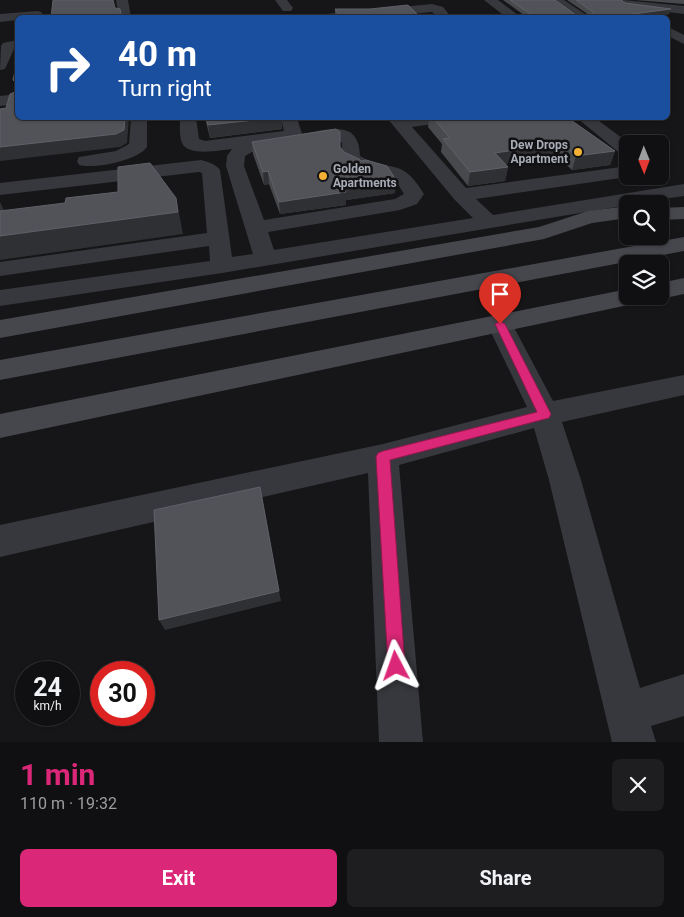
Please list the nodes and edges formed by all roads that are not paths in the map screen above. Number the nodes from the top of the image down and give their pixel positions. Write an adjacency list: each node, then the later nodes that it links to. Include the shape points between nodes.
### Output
1 (122, 0): 9 (street)
2 (437, 0): 12 (street)
3 (490, 0): 13 (street)
4 (556, 0): 14 (street)
5 (625, 1): 7 (street); 15 (street)
6 (43, 2): 8 (street)
7 (684, 10)
8 (36, 15)
9 (124, 15)
10 (358, 15): 11 (street, via 432,8)
11 (443, 15)
12 (455, 15)
13 (512, 15)
14 (580, 15)
15 (651, 15)
16 (15, 17): 17 (street)
17 (0, 18)
18 (15, 23): 19 (street)
19 (0, 24)
20 (672, 27): 21 (street)
21 (684, 40)
22 (15, 45): 23 (street, via 8,46)
23 (0, 66)
24 (15, 85): 25 (street)
25 (0, 86)
26 (15, 100): 27 (street)
27 (0, 101)
28 (15, 108): 29 (street)
29 (0, 109)
30 (139, 120): 37 (street, via 138,146 130,152 113,158)
31 (188, 120): 32 (street, via 190,142 204,147 288,136 294,133)
32 (290, 120)
33 (397, 120): 42 (street)
34 (578, 120): 35 (street); 36 (street)
35 (619, 145)
36 (619, 159)
37 (66, 163)
38 (619, 173): 42 (street)
39 (669, 182): 41 (street)
40 (0, 189): 50 (street, via 208,167 211,170)
41 (681, 190): 43 (street)
42 (462, 195): 48 (street)
43 (664, 195)
44 (619, 207): 48 (street)
45 (619, 208): 60 (main road, via 544,233)
46 (684, 213): 47 (main road)
47 (669, 214)
48 (488, 222): 52 (street)
49 (256, 228): 49 (street, via 234,158 238,151 248,146 339,134 351,143 350,158 370,168 392,171 404,178 414,194 410,200 400,204); 52 (street)
50 (218, 238): 53 (street); 54 (street)
51 (684, 244): 61 (main road)
52 (266, 259): 53 (street)
53 (222, 266): 57 (street)
54 (0, 269)
55 (684, 286): 56 (main road)
56 (669, 289)
57 (0, 298)
58 (619, 299): 59 (main road)
59 (500, 324): 63 (street); 64 (main road)
60 (0, 329)
61 (0, 370)
62 (684, 385): 63 (street)
63 (545, 414): 65 (street); 68 (street)
64 (0, 426)
65 (383, 457): 66 (street); 69 (street)
66 (0, 541)
67 (684, 694): 68 (street)
68 (630, 728)
69 (401, 742)

